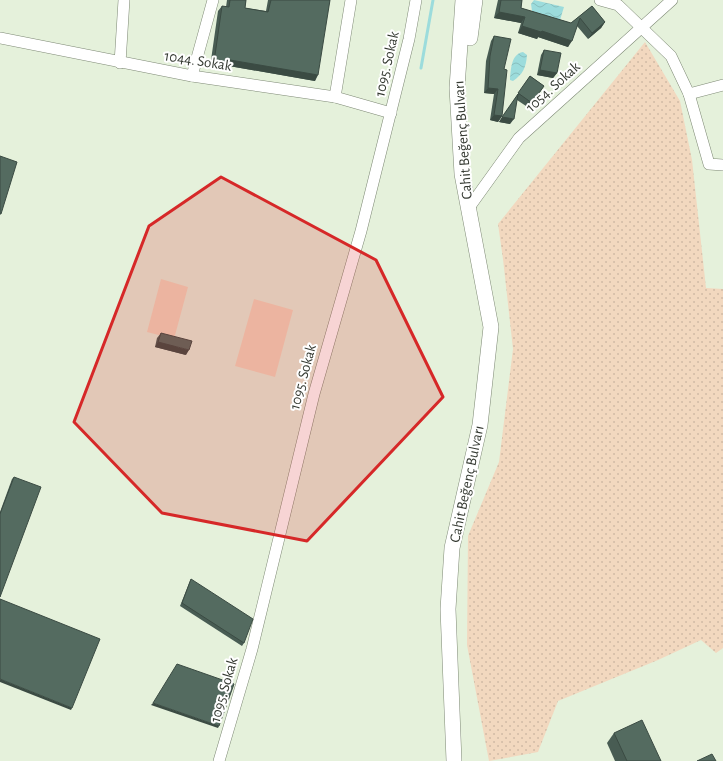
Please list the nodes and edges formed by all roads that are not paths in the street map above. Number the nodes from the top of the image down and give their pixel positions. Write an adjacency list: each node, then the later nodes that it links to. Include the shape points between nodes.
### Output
1 (124, 0): 11 (street)
2 (213, 0): 12 (street)
3 (351, 0): 15 (street)
4 (416, 0): 16 (street, 1095. Sokak)
5 (463, 0): 18 (main road, Cahit Beğenç Bulvarı, via 457,88 462,174)
6 (475, 0): 18 (main road, Cahit Beğenç Bulvarı, via 468,48 465,132)
7 (600, 0): 9 (street, via 618,5)
8 (672, 0): 9 (street, 1054. Sokak)
9 (641, 27): 14 (street, via 671,56); 18 (street, 1054. Sokak, via 519,138)
10 (0, 38): 11 (street, 1044. Sokak)
11 (120, 63): 12 (street, 1044. Sokak)
12 (192, 76): 15 (street, 1044. Sokak)
13 (723, 85): 14 (street)
14 (689, 94): 17 (street, via 709,164)
15 (335, 97): 16 (street, 1044. Sokak)
16 (391, 113): 19 (street, 1095. Sokak, via 362,231 314,394 252,648)
17 (723, 165)
18 (468, 209): 20 (main road, Cahit Beğenç Bulvarı, via 491,327 480,425 452,548 448,609)
19 (219, 761)
20 (454, 761)

